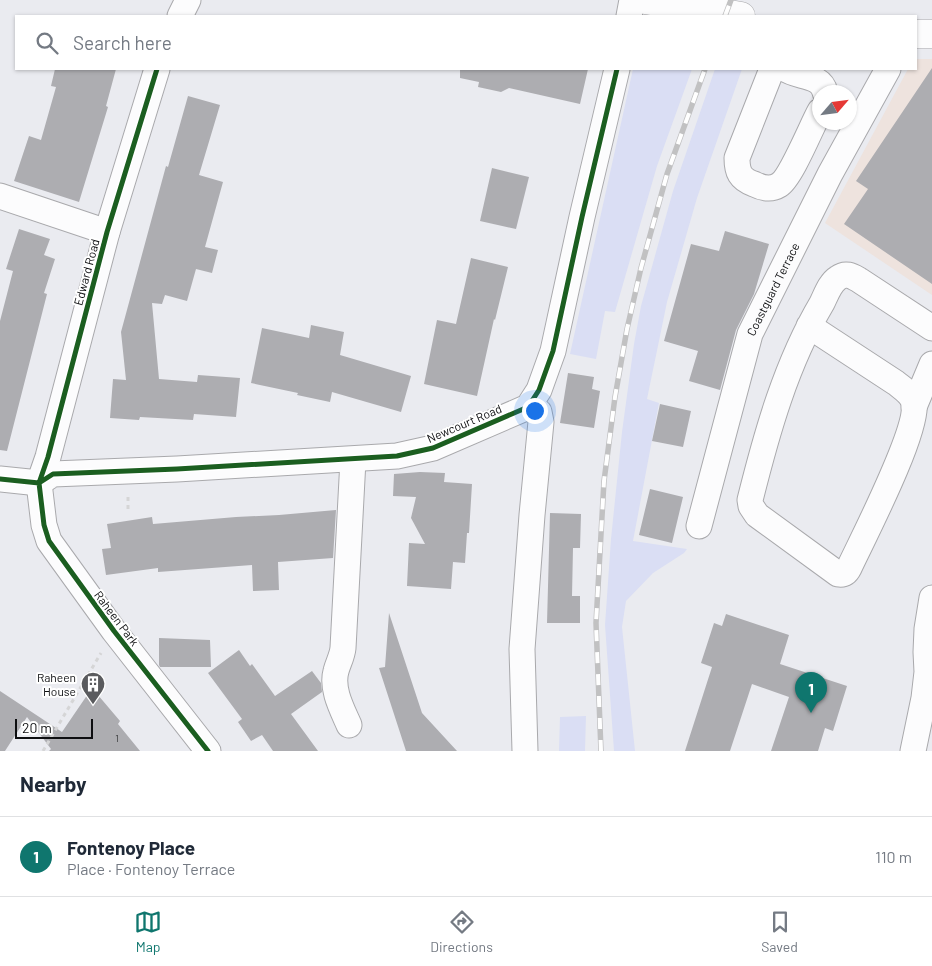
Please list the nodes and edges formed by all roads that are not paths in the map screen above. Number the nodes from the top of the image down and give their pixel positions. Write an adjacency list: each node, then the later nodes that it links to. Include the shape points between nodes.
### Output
1 (188, 0): 4 (street)
2 (632, 0): 5 (street)
3 (645, 0): 6 (main road)
4 (180, 15)
5 (629, 15)
6 (735, 15)
7 (917, 34): 8 (main road)
8 (932, 34)
9 (157, 70): 17 (street, Edward Road)
10 (617, 70): 21 (street, via 553,351 539,390)
11 (772, 70): 15 (street, via 737,158 737,168 744,181 773,188 785,180)
12 (786, 70): 14 (street, via 812,77)
13 (887, 70): 26 (street, Coastguard Terrace, via 830,174 750,334)
14 (822, 85)
15 (812, 127)
16 (0, 196): 17 (street)
17 (107, 232): 25 (street, Edward Road)
18 (809, 326): 19 (street, via 834,281 844,274 859,280); 22 (street, via 896,383 913,400); 22 (street, via 784,381 750,500 753,511 838,574 846,573)
19 (932, 328)
20 (932, 364): 22 (street)
21 (528, 407): 23 (street, Newcourt Road, via 433,448 397,456); 30 (street, via 538,412 542,422 522,649)
22 (919, 412)
23 (353, 460): 25 (street, Newcourt Road, via 53,474); 28 (street, via 343,648 335,678 339,704)
24 (0, 479): 25 (street, Newcourt Road)
25 (39, 483): 29 (street, Raheen Park, via 49,541 114,631)
26 (699, 526)
27 (932, 598): 31 (street, via 924,698)
28 (349, 725)
29 (208, 751)
30 (525, 751)
31 (913, 751)

